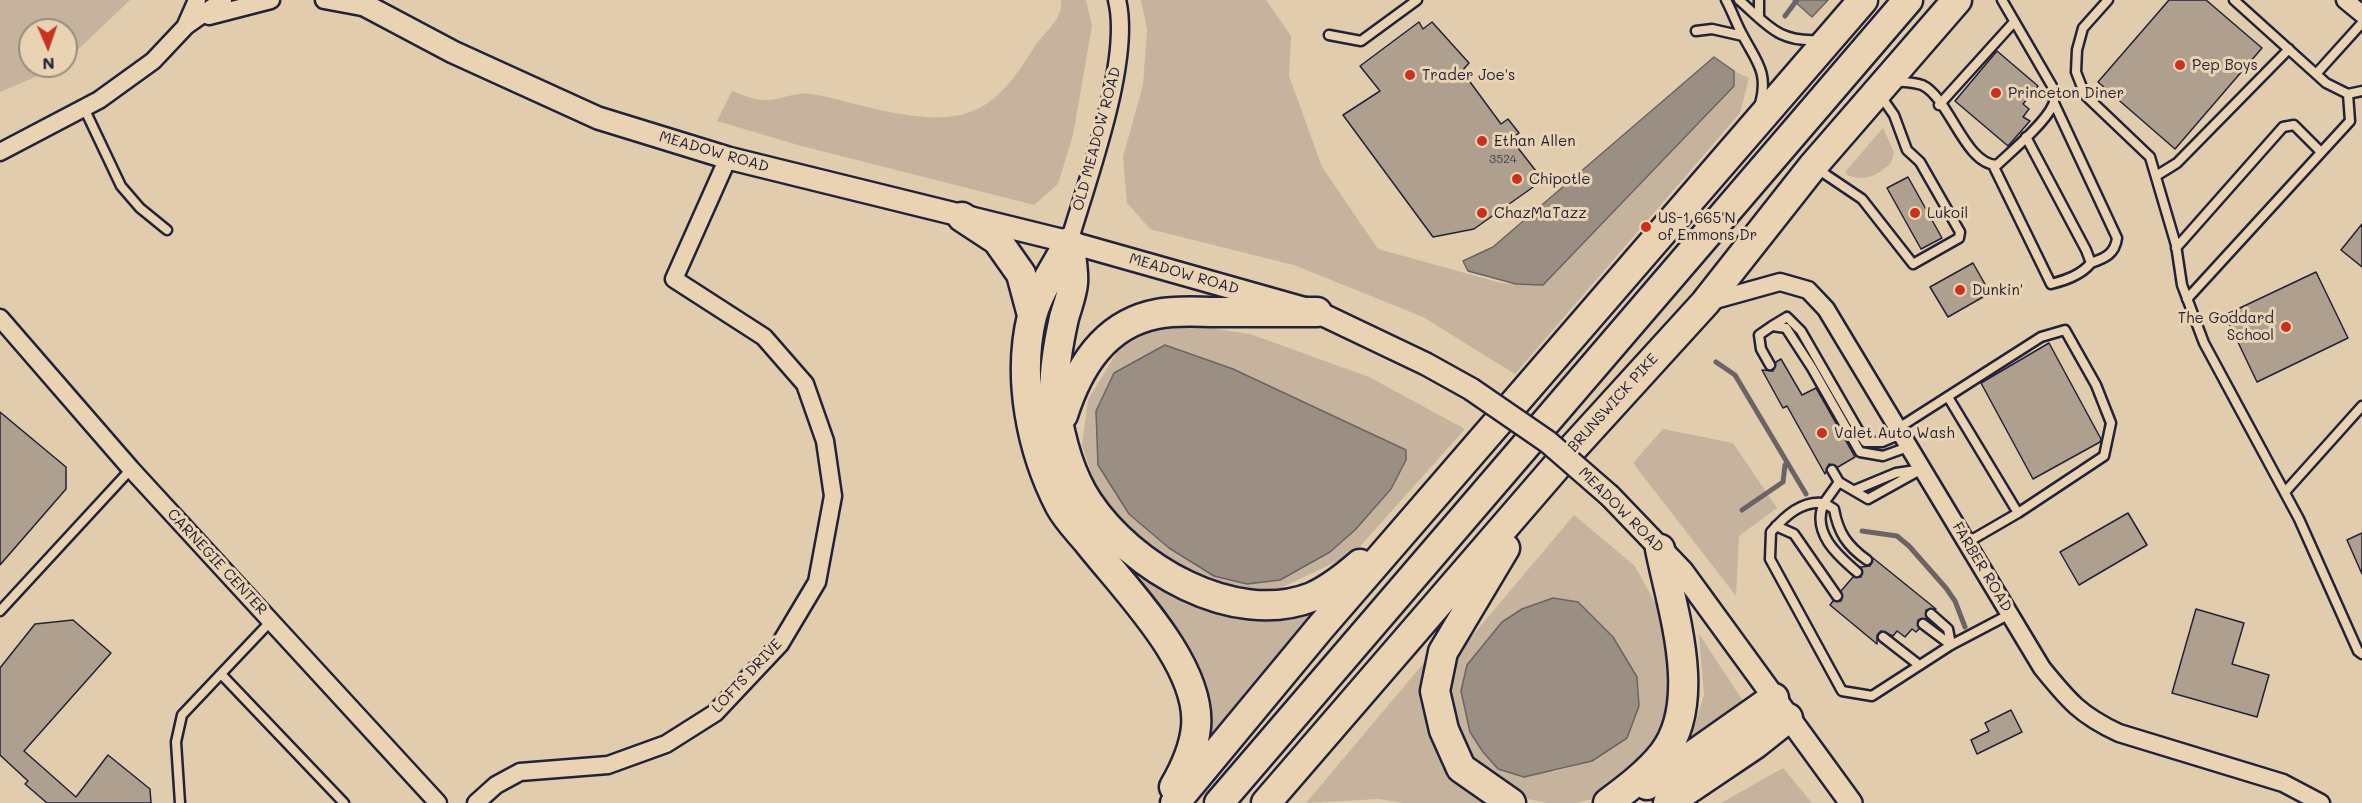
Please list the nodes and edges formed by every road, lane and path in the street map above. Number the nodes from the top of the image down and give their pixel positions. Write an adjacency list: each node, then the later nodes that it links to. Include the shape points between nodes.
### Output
1 (197, 0): 23 (street)
2 (223, 0): 23 (street)
3 (272, 0): 23 (street, via 220,12)
4 (324, 0): 18 (street)
5 (355, 0): 18 (street, MEADOW ROAD)
6 (1117, 0): 46 (street, OLD MEADOW ROAD, via 1117,65)
7 (1417, 0): 25 (lane, via 1361,40)
8 (1726, 0): 26 (lane)
9 (1739, 0): 20 (lane)
10 (1759, 0): 20 (lane)
11 (1863, 0): 27 (highway)
12 (1908, 0): 92 (highway)
13 (1957, 0): 30 (highway, BRUNSWICK PIKE)
14 (2002, 0): 21 (lane)
15 (2108, 0): 43 (lane, via 2083,28 2076,72 2085,95 2150,157)
16 (2234, 0): 28 (lane)
17 (2345, 0): 19 (street)
18 (378, 11): 40 (street, MEADOW ROAD, via 453,52 598,118)
19 (2362, 14)
20 (1759, 18): 27 (lane, via 1783,37 1801,42)
21 (2014, 22): 33 (lane, via 2052,86); 34 (lane)
22 (2362, 23): 29 (lane)
23 (186, 26): 35 (street, via 153,61)
24 (1696, 31): 26 (lane, via 1712,29)
25 (1329, 35)
26 (1743, 36): 36 (lane, via 1757,57 1763,76)
27 (1829, 40): 36 (highway)
28 (2289, 49): 29 (lane); 43 (lane, via 2177,163)
29 (2316, 74): 32 (lane)
30 (1883, 86): 34 (lane, via 1922,86); 41 (highway, BRUNSWICK PIKE); 41 (lane, via 1907,150 1920,162 1960,232 1959,238 1913,264 1862,199)
31 (2362, 91): 32 (lane)
32 (2348, 94): 39 (lane, via 2350,121)
33 (2054, 103): 37 (lane); 48 (lane, via 2117,238 2108,257)
34 (1939, 105): 42 (lane, via 1980,159)
35 (84, 108): 38 (street); 45 (lane, via 121,186)
36 (1753, 129): 67 (highway)
37 (2026, 136): 42 (lane); 48 (lane)
38 (0, 152)
39 (2321, 152): 47 (lane, via 2294,125 2283,127); 49 (lane)
40 (728, 158): 44 (street, MEADOW ROAD); 89 (street, LOFTS DRIVE, via 674,279 765,337 805,384 825,441 833,496 817,582 780,644 715,713 666,744 608,765 520,772 496,785)
41 (1813, 165): 50 (highway, BRUNSWICK PIKE)
42 (1993, 165): 48 (lane, via 2051,284 2072,278)
43 (2156, 176): 47 (lane)
44 (962, 217): 46 (street, MEADOW ROAD); 52 (highway, via 997,240 1022,274)
45 (167, 230)
46 (1069, 243): 51 (street, MEADOW ROAD); 52 (highway); 58 (highway, via 1073,284 1057,357 1055,402)
47 (2176, 248): 49 (lane)
48 (2091, 263)
49 (2187, 299): 65 (lane, via 2204,343)
50 (1705, 303): 59 (street, FARBER ROAD, via 1780,282 1808,290 1826,309); 60 (highway, BRUNSWICK PIKE)
51 (1317, 312): 58 (highway, via 1170,313 1141,317 1103,341 1085,362); 71 (street, MEADOW ROAD, bridge, via 1471,388 1548,442 1610,496)
52 (1032, 315): 90 (highway, via 1027,384 1032,432 1061,507 1156,628 1188,677 1196,711 1194,740 1189,759)
53 (0, 318): 61 (street, CARNEGIE CENTER)
54 (1772, 327): 55 (lane, via 1759,334 1761,349); 59 (lane, via 1787,317 1801,331 1865,442); 59 (lane, via 1786,328 1860,452 1883,456)
55 (1770, 365)
56 (1948, 397): 59 (lane); 68 (lane); 68 (lane, via 2042,337 2065,330 2096,385 2110,423 2104,456)
57 (2362, 406): 65 (lane)
58 (1060, 426): 67 (highway, via 1070,466 1088,503 1116,534 1144,560 1179,583 1245,603 1285,603 1311,597 1341,581)
59 (1902, 437): 62 (street, FARBER ROAD)
60 (1562, 460): 93 (highway, BRUNSWICK PIKE); 94 (highway, via 1468,606 1443,652 1436,691 1444,730 1461,768)
61 (131, 469): 75 (lane); 78 (street, CARNEGIE CENTER)
62 (1922, 469): 64 (lane, via 1868,499); 70 (street, FARBER ROAD)
63 (1832, 470): 64 (lane)
64 (1839, 483): 66 (lane)
65 (2285, 492): 82 (lane)
66 (1824, 503): 69 (lane, via 1813,502 1786,515); 72 (lane, via 1834,509 1838,530 1855,552); 73 (lane, via 1819,515 1823,535 1839,557)
67 (1428, 504): 91 (highway)
68 (2018, 513): 70 (lane)
69 (1776, 526): 74 (lane, via 1794,534); 83 (lane, via 1771,532 1770,559 1842,692 1872,696)
70 (1968, 542): 77 (street, FARBER ROAD)
71 (1660, 549): 85 (street, MEADOW ROAD, via 1682,571); 95 (highway, via 1684,662 1683,699 1677,727 1665,752 1649,771)
72 (1867, 560)
73 (1857, 572)
74 (1837, 596)
75 (0, 611)
76 (1931, 614): 81 (lane, via 1948,629)
77 (2010, 614): 81 (lane); 98 (street, FARBER ROAD, via 2042,668 2071,705 2094,721 2119,733 2283,783)
78 (271, 621): 84 (lane); 88 (street, CARNEGIE CENTER)
79 (1923, 624): 81 (lane)
80 (1883, 637): 83 (lane)
81 (1951, 645): 83 (lane)
82 (2362, 654)
83 (1919, 665)
84 (221, 674): 86 (lane, via 182,715 176,742); 87 (lane)
85 (1781, 708): 95 (highway, via 1659,779); 96 (highway, via 1754,745); 97 (street, MEADOW ROAD)
86 (180, 803)
87 (345, 803)
88 (438, 803)
89 (476, 803)
90 (1165, 803)
91 (1175, 803)
92 (1219, 803)
93 (1266, 803)
94 (1511, 803)
95 (1608, 803)
96 (1668, 803)
97 (1851, 803)
98 (2321, 803)

